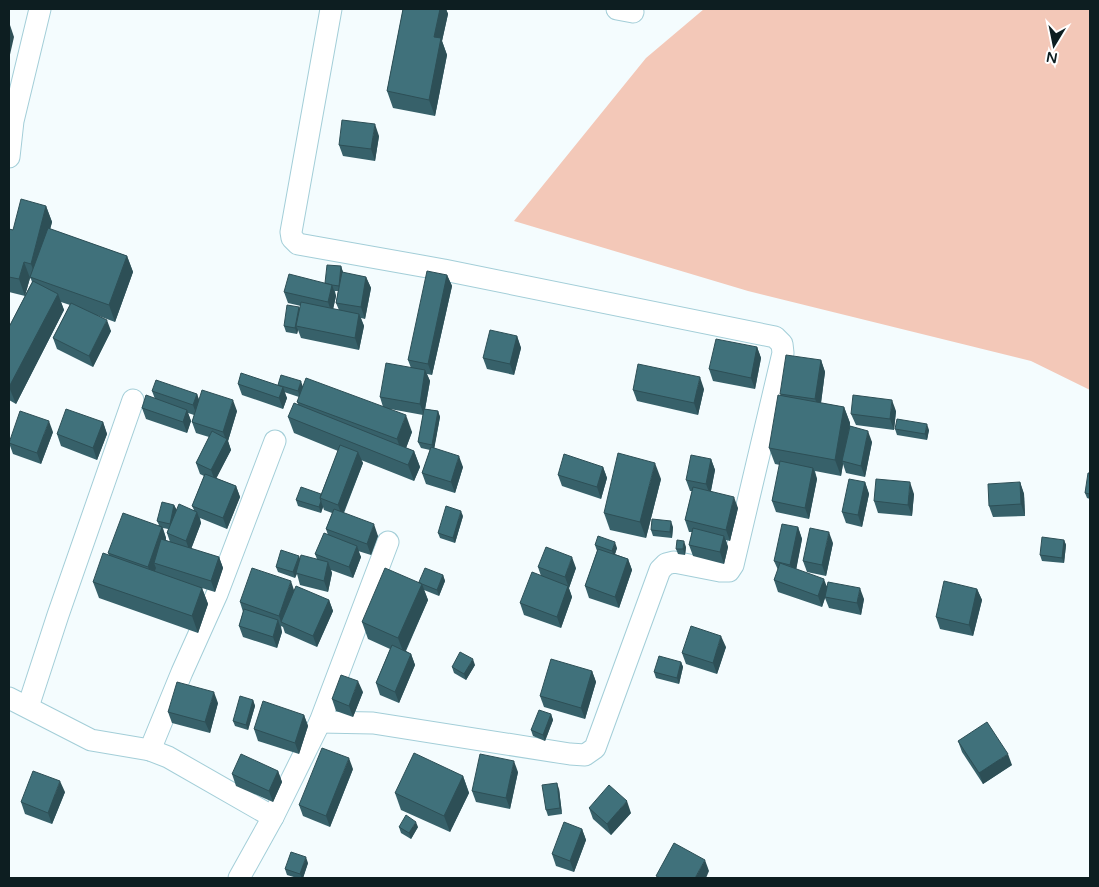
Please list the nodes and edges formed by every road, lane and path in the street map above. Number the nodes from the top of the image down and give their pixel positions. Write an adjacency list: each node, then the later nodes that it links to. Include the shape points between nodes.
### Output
1 (40, 9): 3 (street, via 12,121)
2 (331, 9): 9 (street, via 291,232 298,244 775,337 782,344 783,353 734,565 729,571 720,571 674,562 660,570 595,748 585,754 570,754 373,723)
3 (9, 158)
4 (133, 400): 8 (street)
5 (275, 441): 10 (street, via 217,594)
6 (388, 542): 9 (street)
7 (9, 698): 8 (street)
8 (28, 707): 10 (street, via 91,740)
9 (320, 722): 11 (street)
10 (150, 750): 11 (street)
11 (273, 817): 12 (street)
12 (239, 878)

